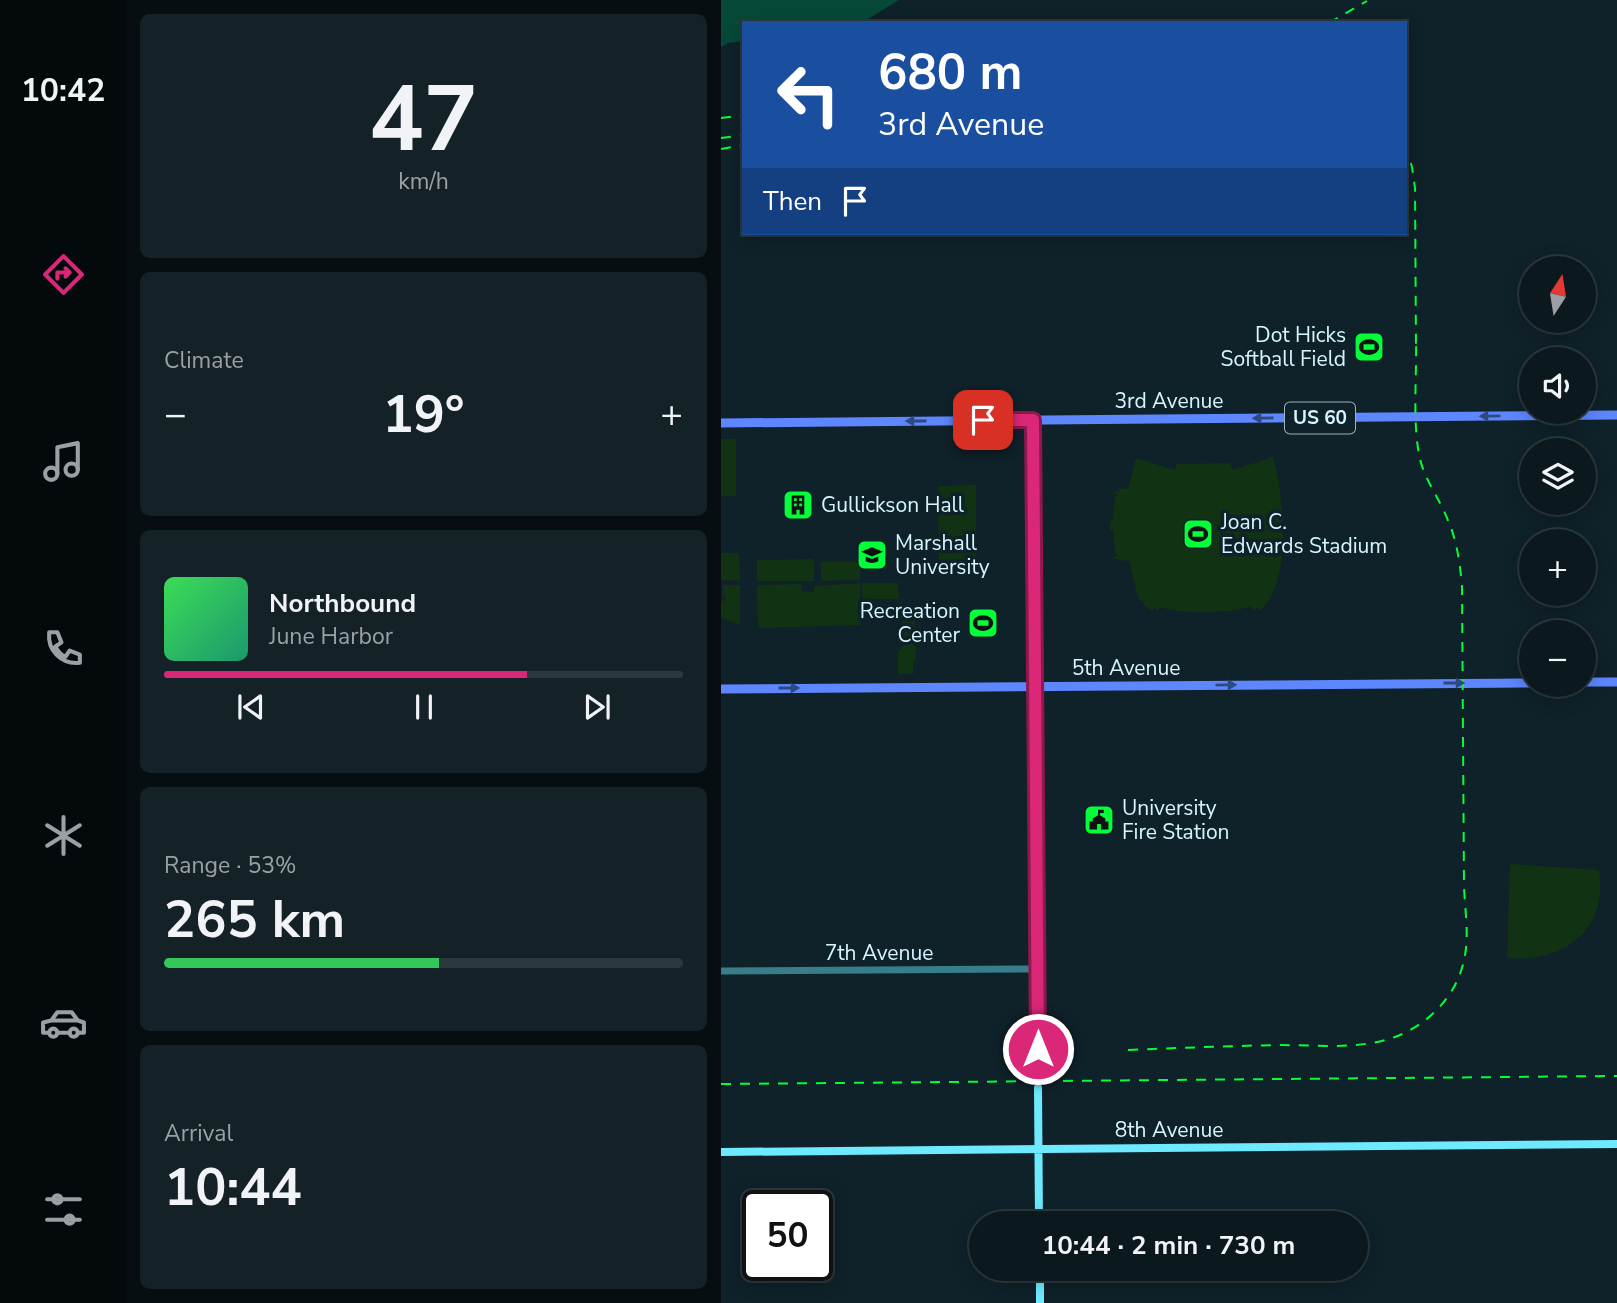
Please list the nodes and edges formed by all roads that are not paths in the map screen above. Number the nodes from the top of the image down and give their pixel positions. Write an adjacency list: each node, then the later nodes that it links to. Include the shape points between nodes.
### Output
1 (1617, 415): 2 (main road, 3rd Avenue / US 60, one-way to 2)
2 (1033, 420): 3 (main road, 3rd Avenue / US 60, one-way to 3); 7 (main road)
3 (721, 423)
4 (1519, 682): 7 (main road, 5th Avenue, one-way to 4)
5 (1596, 682): 6 (main road)
6 (1617, 682)
7 (1035, 687): 8 (main road, 5th Avenue, one-way to 7); 10 (main road)
8 (721, 689)
9 (721, 971): 10 (street, 7th Avenue)
10 (1037, 971): 11 (main road)
11 (1038, 1049)
12 (1038, 1088): 14 (main road)
13 (1617, 1144): 14 (main road, 8th Avenue)
14 (1039, 1149): 15 (main road, 8th Avenue); 16 (main road)
15 (721, 1152)
16 (1039, 1211)
17 (1039, 1281): 18 (main road)
18 (1040, 1303)

